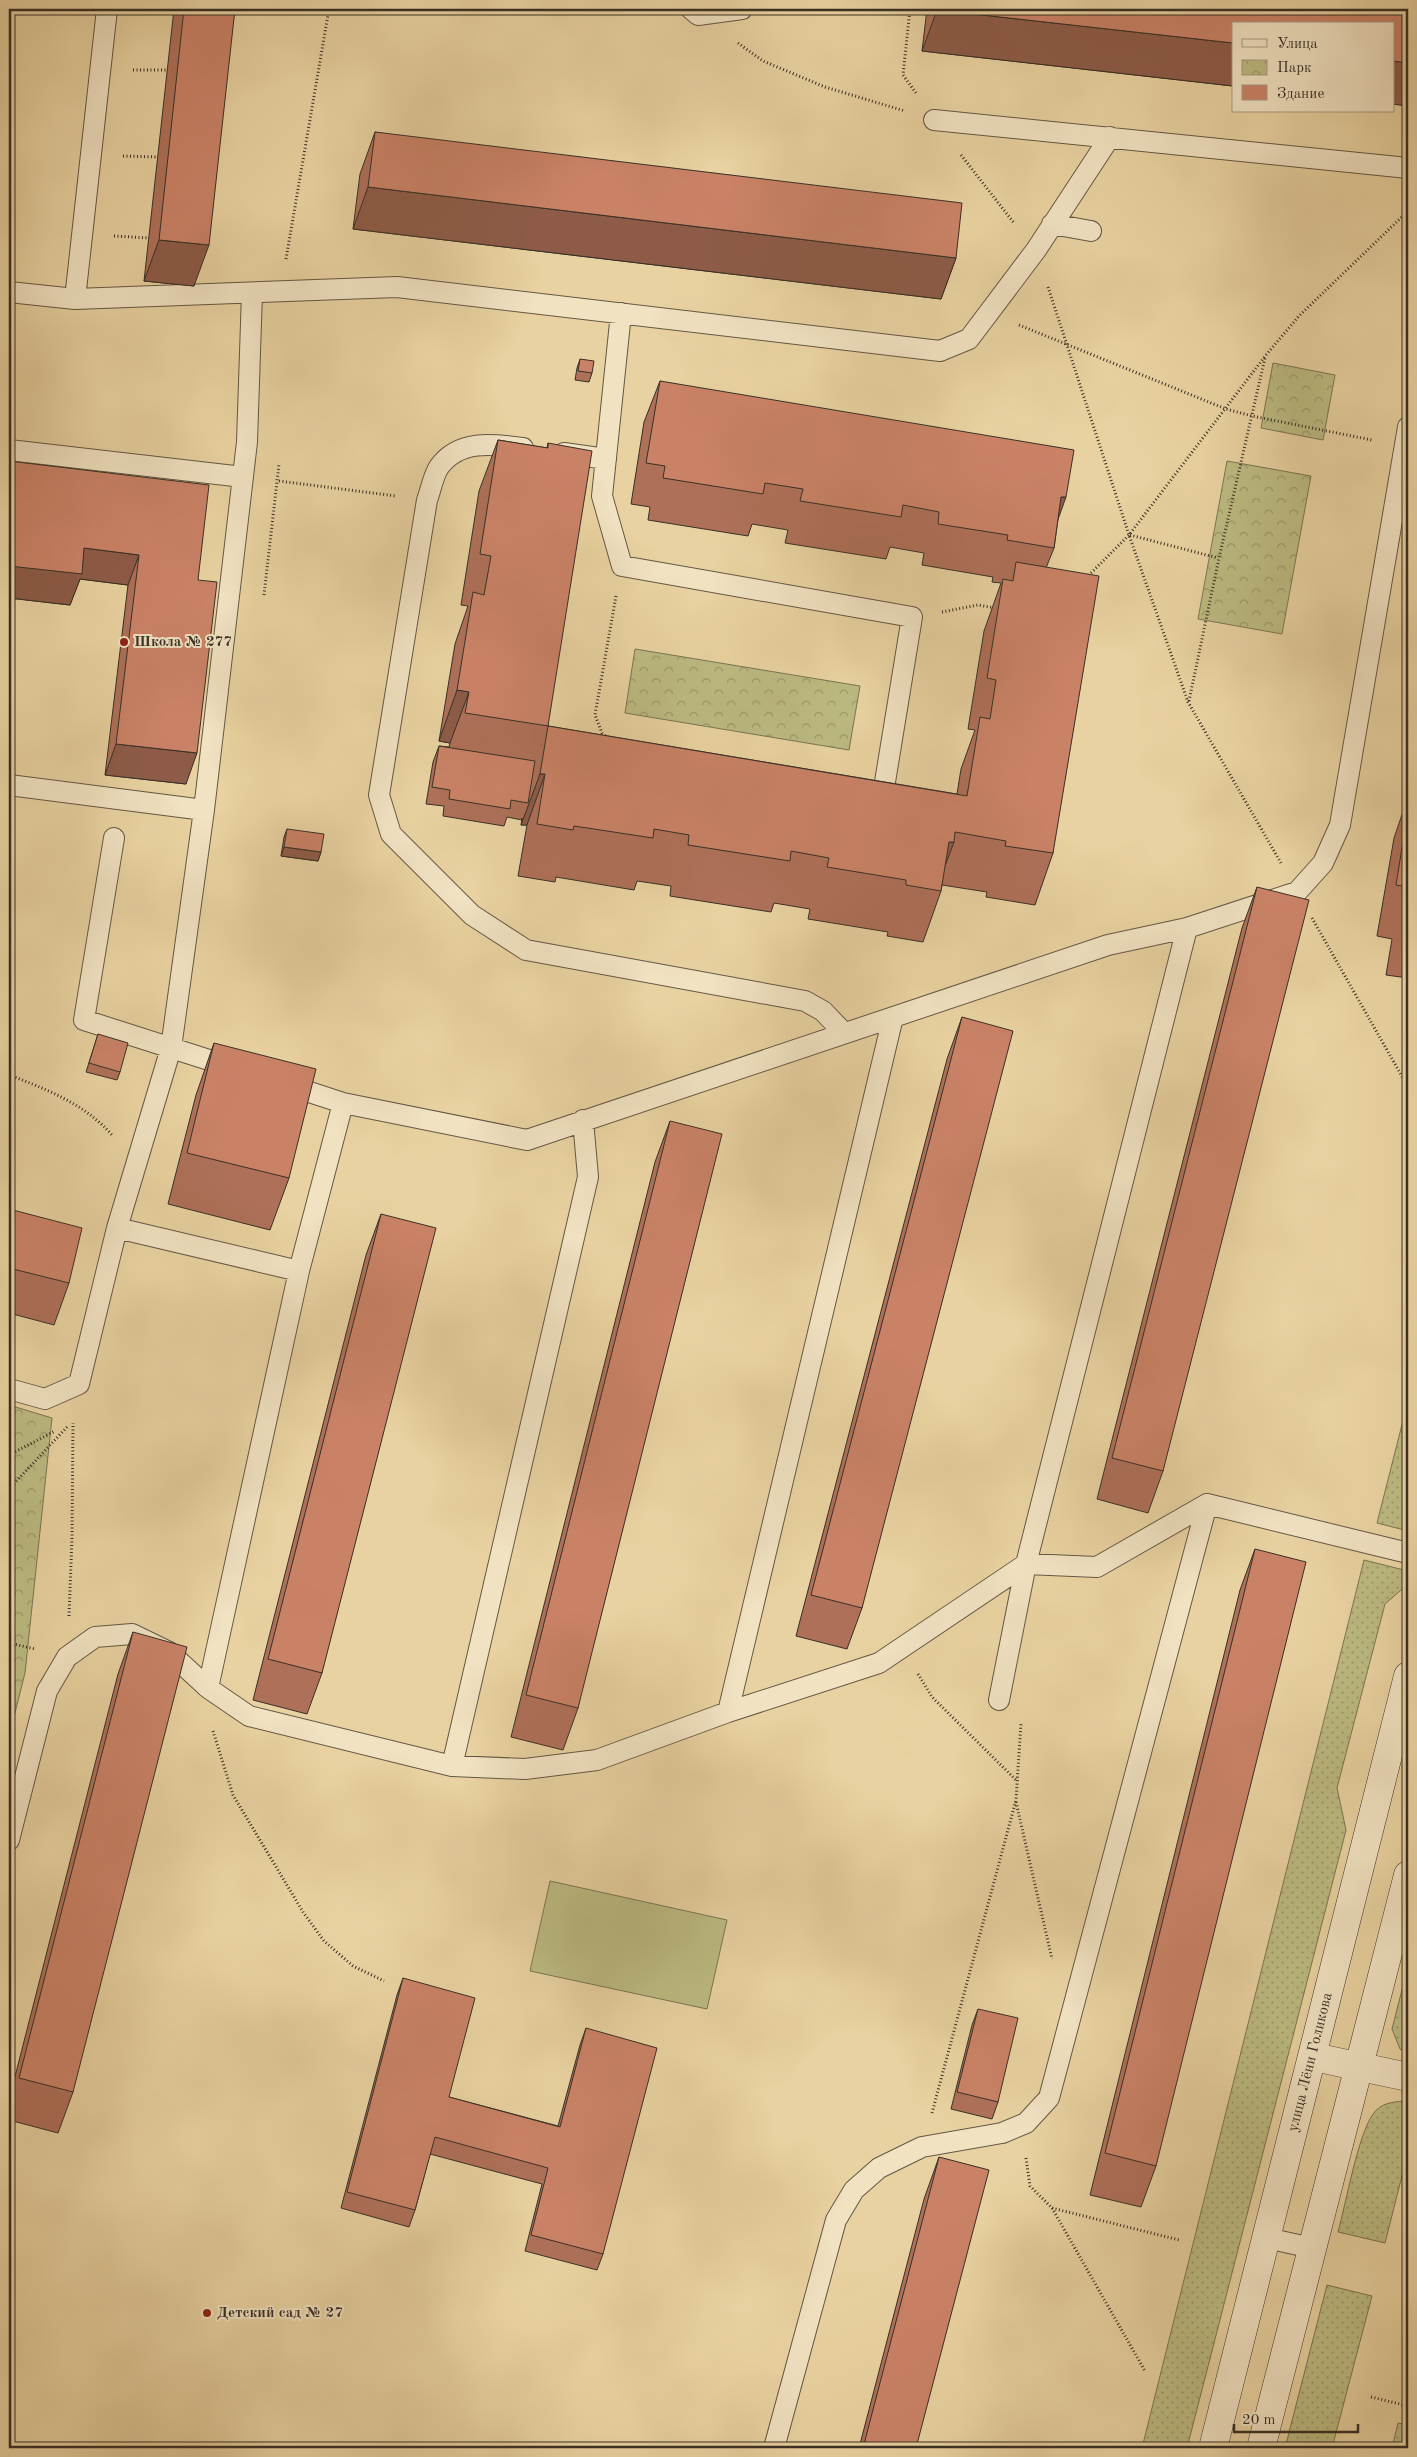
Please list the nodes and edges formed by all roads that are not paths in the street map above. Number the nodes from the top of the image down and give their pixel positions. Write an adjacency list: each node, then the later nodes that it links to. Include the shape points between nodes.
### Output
1 (107, 9): 11 (lane)
2 (742, 9): 3 (lane)
3 (694, 12)
4 (934, 120): 5 (lane)
5 (1110, 138): 6 (lane); 7 (lane)
6 (1408, 168)
7 (1052, 224): 8 (lane); 12 (lane, via 969,339 940,351)
8 (1091, 231)
9 (9, 292): 11 (lane)
10 (252, 293): 11 (lane); 12 (lane, via 397,288); 16 (lane, via 248,442)
11 (75, 299)
12 (621, 313): 15 (lane)
13 (1408, 427): 21 (lane, via 1340,825 1324,863 1297,892)
14 (9, 450): 16 (lane)
15 (606, 458): 18 (lane, via 602,496 622,566 912,617); 23 (lane, via 487,443 460,449 439,467 427,500 379,794 391,834 472,915 526,950 805,1001 823,1011)
16 (243, 477): 19 (lane)
17 (9, 785): 19 (lane)
18 (884, 788)
19 (204, 810): 24 (lane)
20 (114, 838): 24 (lane, via 84,1020)
21 (1187, 928): 22 (lane, via 1108,945); 32 (lane)
22 (893, 1017): 23 (lane); 36 (lane)
23 (844, 1033): 26 (lane)
24 (171, 1048): 25 (lane); 27 (lane)
25 (343, 1103): 26 (lane, via 527,1140); 28 (lane)
26 (583, 1120): 37 (lane, via 588,1177)
27 (117, 1228): 28 (lane); 29 (lane, via 79,1384 45,1398)
28 (299, 1271): 34 (lane)
29 (9, 1390)
30 (1207, 1504): 31 (lane); 32 (lane, via 1097,1567); 45 (lane, via 1049,2098 1026,2123 1002,2133 922,2147 880,2168 854,2190 836,2220)
31 (1408, 1553)
32 (1026, 1564): 35 (lane); 36 (lane, via 879,1663)
33 (1408, 1676): 40 (street, улица Лёни Голикова)
34 (208, 1688): 37 (lane, via 249,1716); 38 (lane, via 169,1652 132,1634 95,1637 67,1657 47,1691)
35 (999, 1700)
36 (728, 1712): 37 (lane, via 597,1760 525,1769)
37 (452, 1766)
38 (9, 1840)
39 (1408, 1875): 41 (street)
40 (1314, 2057): 41 (street); 43 (street, улица Лёни Голикова)
41 (1359, 2067): 42 (street); 44 (street)
42 (1408, 2077)
43 (1267, 2238): 44 (lane); 46 (street, улица Лёни Голикова)
44 (1312, 2248): 47 (street)
45 (774, 2448)
46 (1213, 2448)
47 (1261, 2448)

